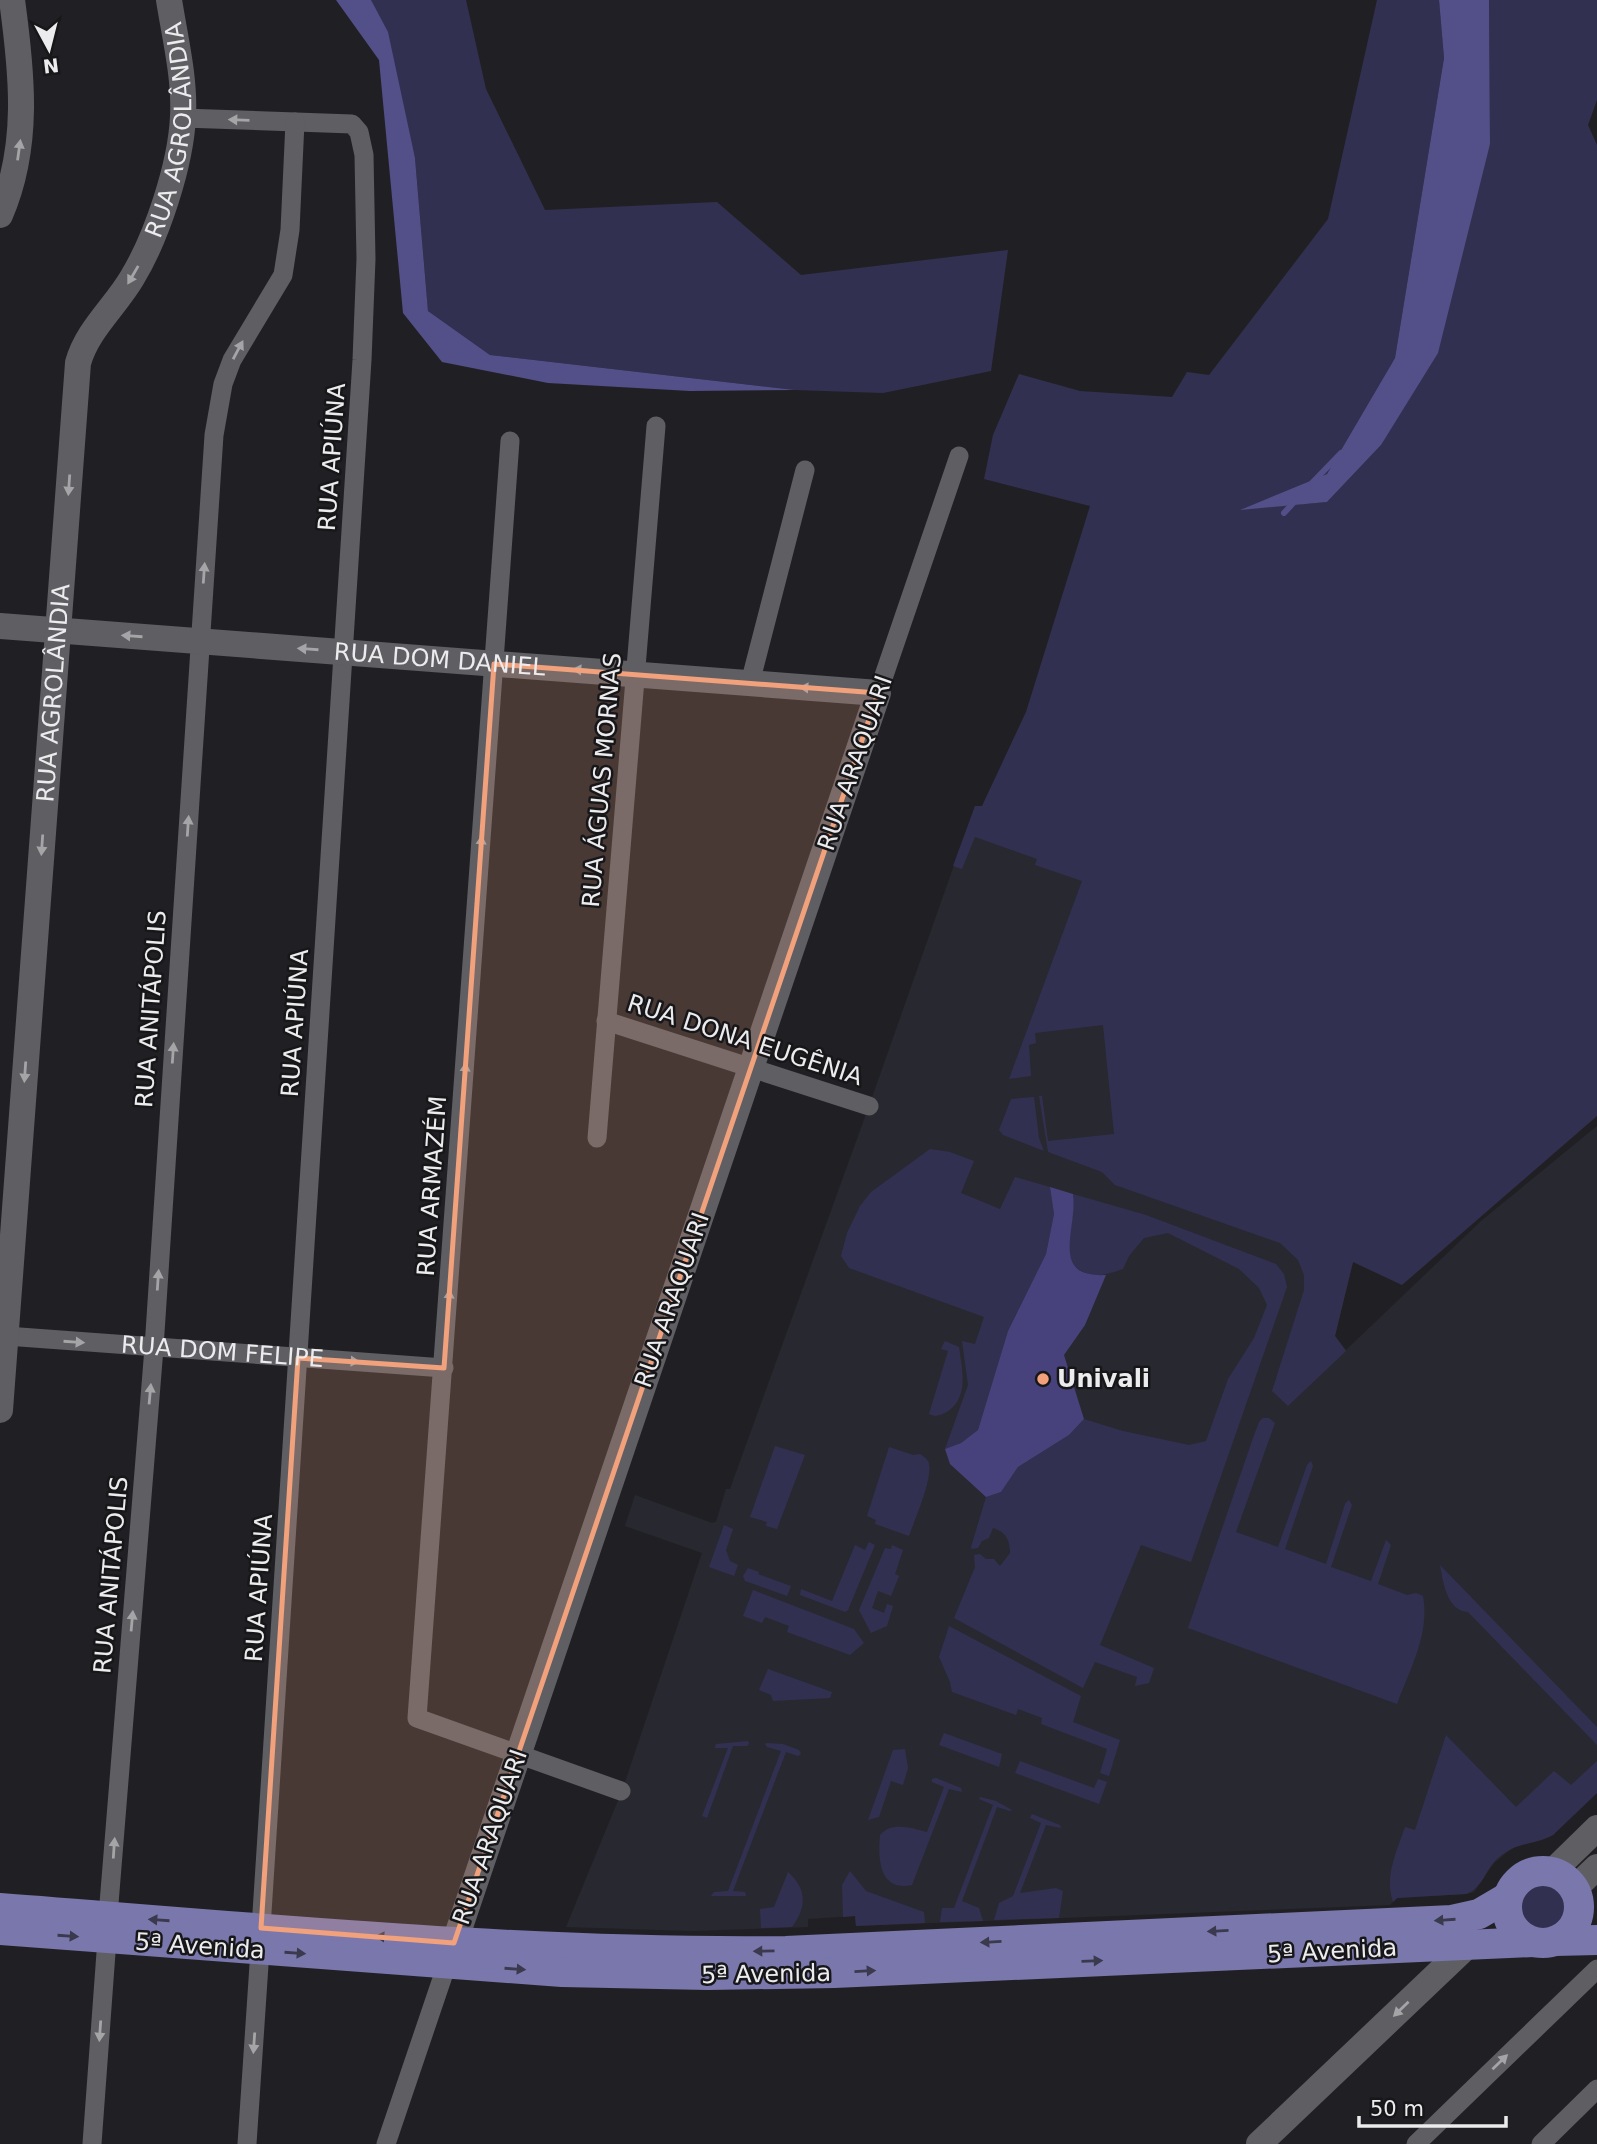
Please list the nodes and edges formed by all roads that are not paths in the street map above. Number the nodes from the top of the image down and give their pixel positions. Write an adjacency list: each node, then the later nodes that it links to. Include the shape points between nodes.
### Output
1 (12, 0): 5 (street, one-way to 1, via 20,147 20,72)
2 (169, 0): 3 (street, RUA AGROLÂNDIA)
3 (183, 118): 4 (street, one-way to 3); 11 (street, RUA AGROLÂNDIA, one-way to 11, via 176,162 144,255 132,279 85,342 78,363)
4 (295, 122): 12 (street, RUA ANITÁPOLIS, one-way to 4, via 217,413 232,360 283,275); 13 (street, RUA APIÚNA, via 352,124 359,132 364,155 362,360)
5 (0, 215)
6 (656, 426): 15 (street, RUA ÁGUAS MORNAS)
7 (510, 441): 14 (street, RUA ARMAZÉM)
8 (959, 456): 17 (street, RUA ARAQUARI)
9 (805, 470): 16 (street)
10 (0, 626): 11 (street, RUA DOM DANIEL)
11 (58, 630): 12 (street, RUA DOM DANIEL, one-way to 11); 22 (street, RUA AGROLÂNDIA, one-way to 22)
12 (200, 641): 13 (street, RUA DOM DANIEL, one-way to 12); 23 (street, RUA ANITÁPOLIS, one-way to 12)
13 (344, 652): 14 (street, RUA DOM DANIEL); 24 (street, RUA APIÚNA)
14 (494, 664): 15 (street, RUA DOM DANIEL, one-way to 14); 25 (street, RUA ARMAZÉM, one-way to 14)
15 (635, 674): 16 (street, RUA DOM DANIEL); 18 (street, RUA ÁGUAS MORNAS)
16 (750, 683): 17 (street, RUA DOM DANIEL, one-way to 16)
17 (878, 693): 19 (street, RUA ARAQUARI)
18 (606, 1021): 19 (street, RUA DONA EUGÊNIA); 21 (street, RUA ÁGUAS MORNAS)
19 (751, 1068): 20 (street, RUA DONA EUGÊNIA); 27 (street, RUA ARAQUARI)
20 (869, 1106)
21 (597, 1138)
22 (3, 1336): 23 (street, RUA DOM FELIPE, one-way to 23); 26 (street, RUA AGROLÂNDIA)
23 (154, 1348): 24 (street, RUA DOM FELIPE); 34 (street, RUA ANITÁPOLIS, one-way to 23)
24 (298, 1358): 25 (street, RUA DOM FELIPE, one-way to 25); 36 (street, RUA APIÚNA)
25 (444, 1368): 27 (street, RUA ARMAZÉM, via 417,1718)
26 (0, 1410)
27 (518, 1755): 28 (street, RUA ARMAZÉM); 40 (street, RUA ARAQUARI)
28 (621, 1791)
29 (1597, 1828): 31 (street)
30 (1597, 1867): 31 (street)
31 (1575, 1896): 32 (main road, via 1541,1872 1520,1880); 38 (main road, via 1573,1927 1565,1935)
32 (1508, 1897): 38 (main road, via 1514,1929 1522,1937); 40 (main road, 5ª Avenida, one-way to 40, via 1479,1914 1452,1920 786,1951)
33 (0, 1908): 34 (main road, 5ª Avenida)
34 (107, 1927): 35 (main road, 5ª Avenida, one-way to 34); 36 (main road, 5ª Avenida); 43 (street, RUA ANITÁPOLIS, one-way to 43)
35 (0, 1930)
36 (261, 1939): 40 (main road, 5ª Avenida); 44 (street, RUA APIÚNA, one-way to 44)
37 (1597, 1940): 38 (main road, 5ª Avenida)
38 (1544, 1941): 39 (main road, 5ª Avenida)
39 (1468, 1945): 40 (main road, 5ª Avenida, one-way to 39, via 634,1975 789,1974); 46 (street, one-way to 46)
40 (450, 1953): 45 (street, RUA ARAQUARI)
41 (1597, 1969): 47 (street, one-way to 41)
42 (1597, 2089): 48 (street)
43 (92, 2144)
44 (247, 2144)
45 (386, 2144)
46 (1259, 2144)
47 (1416, 2144)
48 (1541, 2144)

